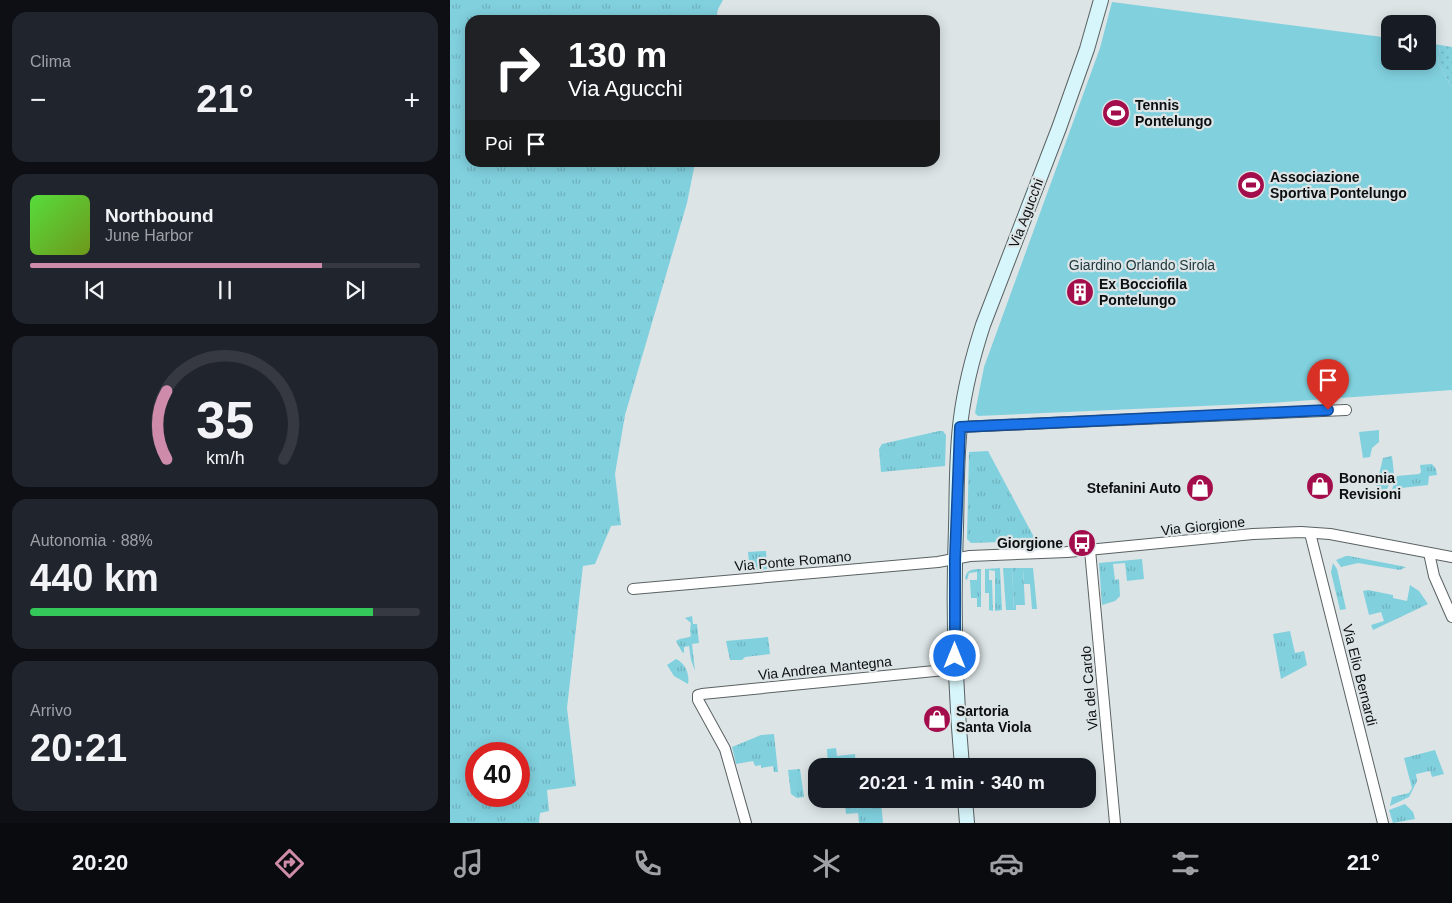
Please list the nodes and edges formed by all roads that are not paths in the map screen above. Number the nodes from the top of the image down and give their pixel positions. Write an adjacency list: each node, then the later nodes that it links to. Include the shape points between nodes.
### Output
1 (1101, 0): 3 (street, Via Agucchi, via 1082,65 974,352)
2 (1346, 410): 3 (street)
3 (960, 427): 8 (street, Via Agucchi)
4 (1310, 533): 5 (street, Via Giorgione, via 1261,534); 6 (street, Via Giorgione, via 1358,538); 17 (street, Via Elio Bernardi)
5 (1090, 550): 8 (street, Via Giorgione); 16 (street, Via del Cardo)
6 (1429, 553): 7 (street, Via Giorgione); 10 (street, via 1434,576)
7 (1452, 557)
8 (955, 559): 9 (street, Via Ponte Romano); 11 (street, Via Agucchi)
9 (633, 589)
10 (1452, 617)
11 (955, 669): 12 (street, Via Agucchi); 14 (street, Via Andrea Mantegna, via 698,695 726,749)
12 (961, 758)
13 (966, 808): 15 (street)
14 (746, 823)
15 (967, 823)
16 (1115, 823)
17 (1382, 823)

